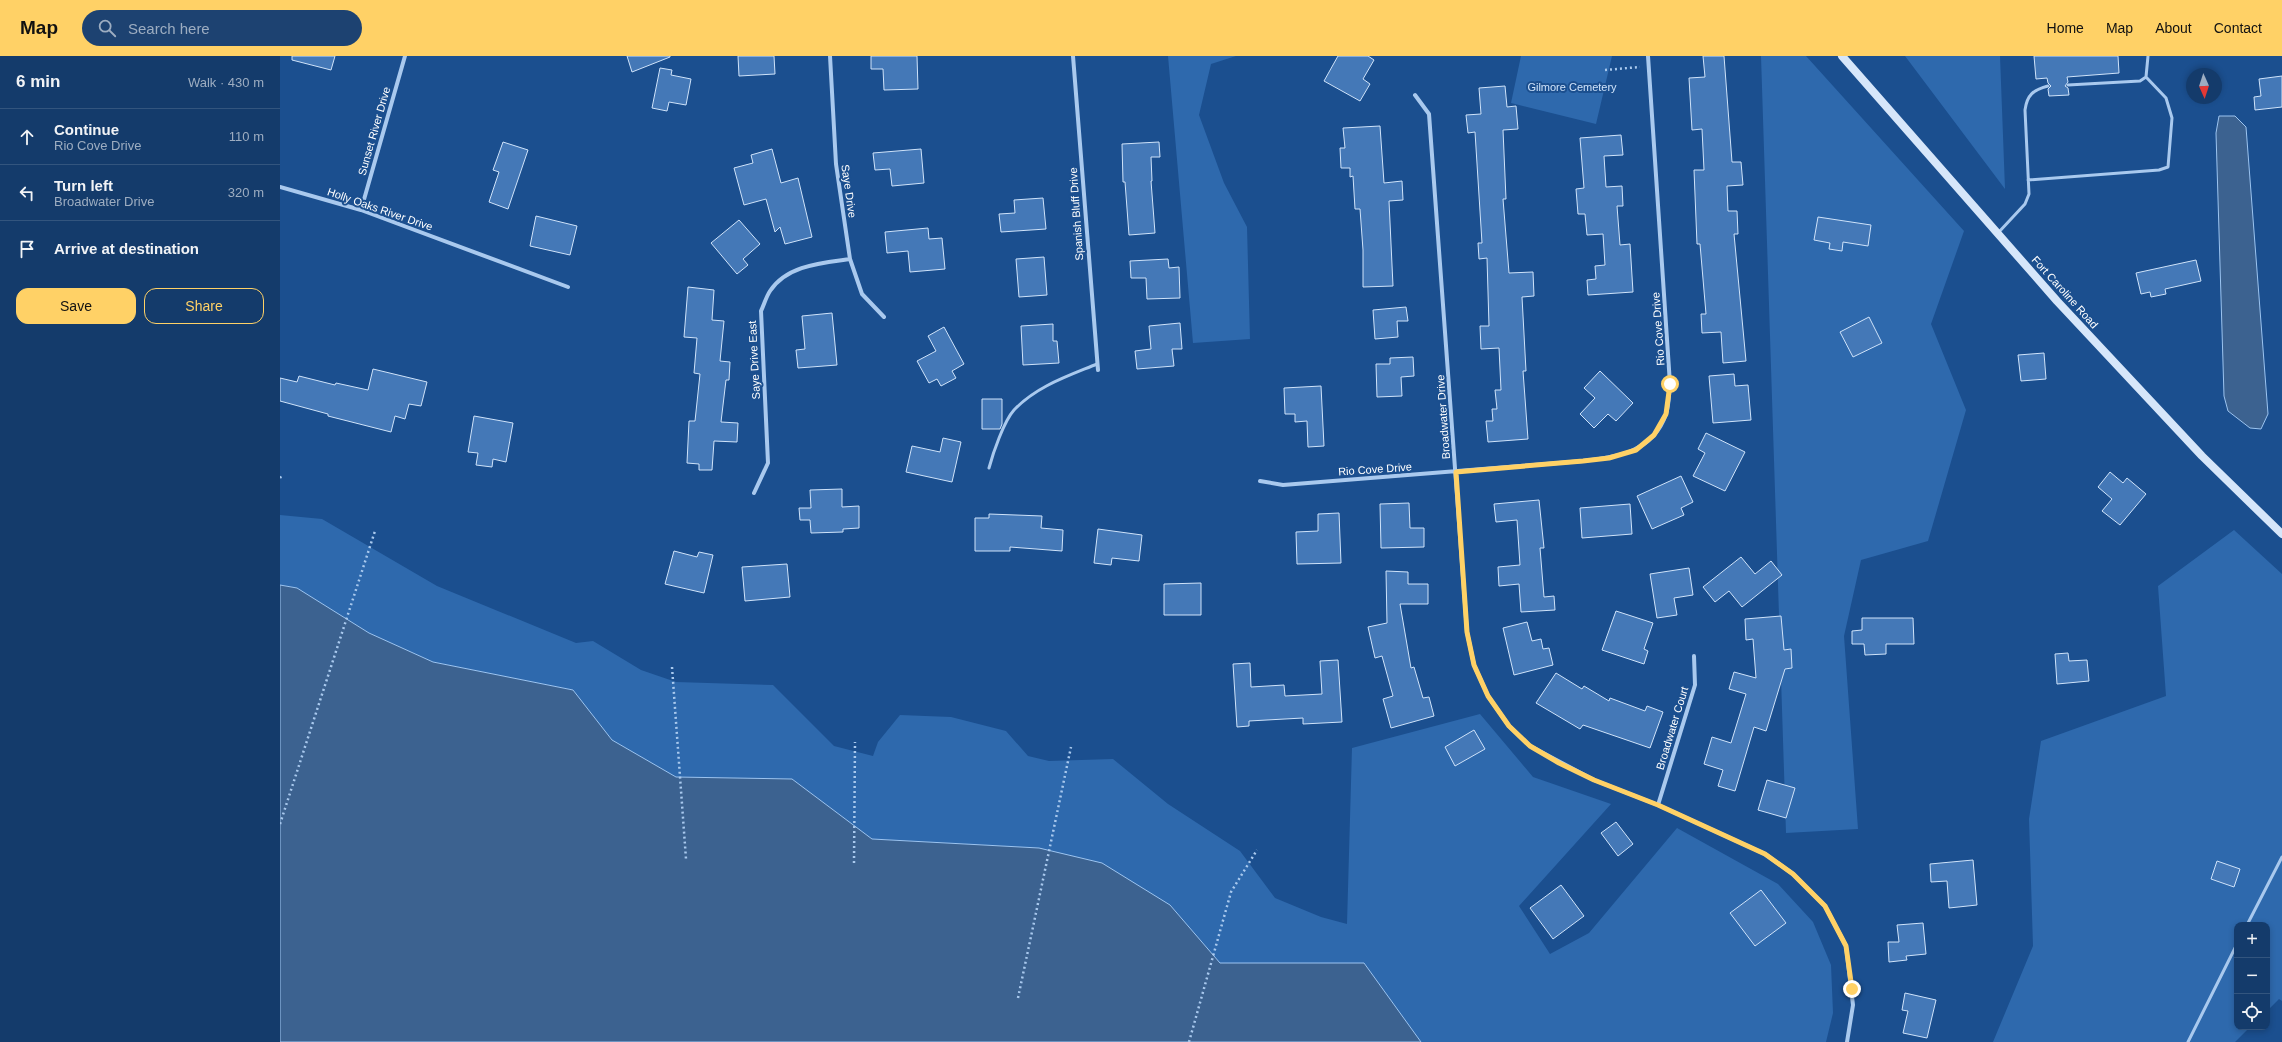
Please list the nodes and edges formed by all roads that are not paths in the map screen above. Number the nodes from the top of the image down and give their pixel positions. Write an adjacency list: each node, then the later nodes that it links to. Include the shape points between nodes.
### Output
1 (404, 56): 13 (street, Sunset River Drive)
2 (830, 56): 15 (street, Saye Drive, via 836,164)
3 (1073, 56): 18 (street, Spanish Bluff Drive)
4 (1648, 56): 21 (street, Rio Cove Drive, via 1668,334 1670,384 1666,414 1654,435 1636,450 1609,458)
5 (1842, 56): 14 (street, Fort Caroline Road)
6 (2148, 56): 7 (lane)
7 (2146, 77): 8 (lane, via 2140,81); 11 (lane, via 2166,98 2172,118 2171,157 2168,166 2159,170)
8 (2068, 85)
9 (2048, 86): 11 (lane, via 2035,90 2026,99)
10 (1414, 94): 21 (street, Broadwater Drive, via 1429,114)
11 (2028, 180): 14 (lane, via 2029,194 2025,204)
12 (280, 187): 13 (street, Holly Oaks River Drive)
13 (361, 210): 16 (street, Holly Oaks River Drive)
14 (1998, 233): 24 (street, Fort Caroline Road, via 2057,302 2128,378 2202,456)
15 (850, 259): 17 (street, Saye Drive, via 862,294); 23 (street, Saye Drive East, via 797,269 770,291 761,311 768,463)
16 (568, 287)
17 (884, 318)
18 (1097, 364): 19 (street, Spanish Bluff Drive); 20 (lane, via 1041,388 1013,410 994,449)
19 (1098, 370)
20 (989, 468)
21 (1456, 472): 22 (street, Rio Cove Drive, via 1284,485); 26 (street, Broadwater Drive, via 1467,632 1474,665 1488,696 1509,726 1530,746 1594,780)
22 (1260, 481)
23 (754, 493)
24 (2282, 534)
25 (1694, 656): 26 (street, Broadwater Court, via 1695,684)
26 (1658, 805): 30 (street, Broadwater Drive, via 1765,854 1793,874 1825,906 1846,946 1853,1005)
27 (2282, 857): 28 (lane)
28 (2249, 922)
29 (2234, 950): 31 (lane)
30 (1847, 1042)
31 (2188, 1042)

